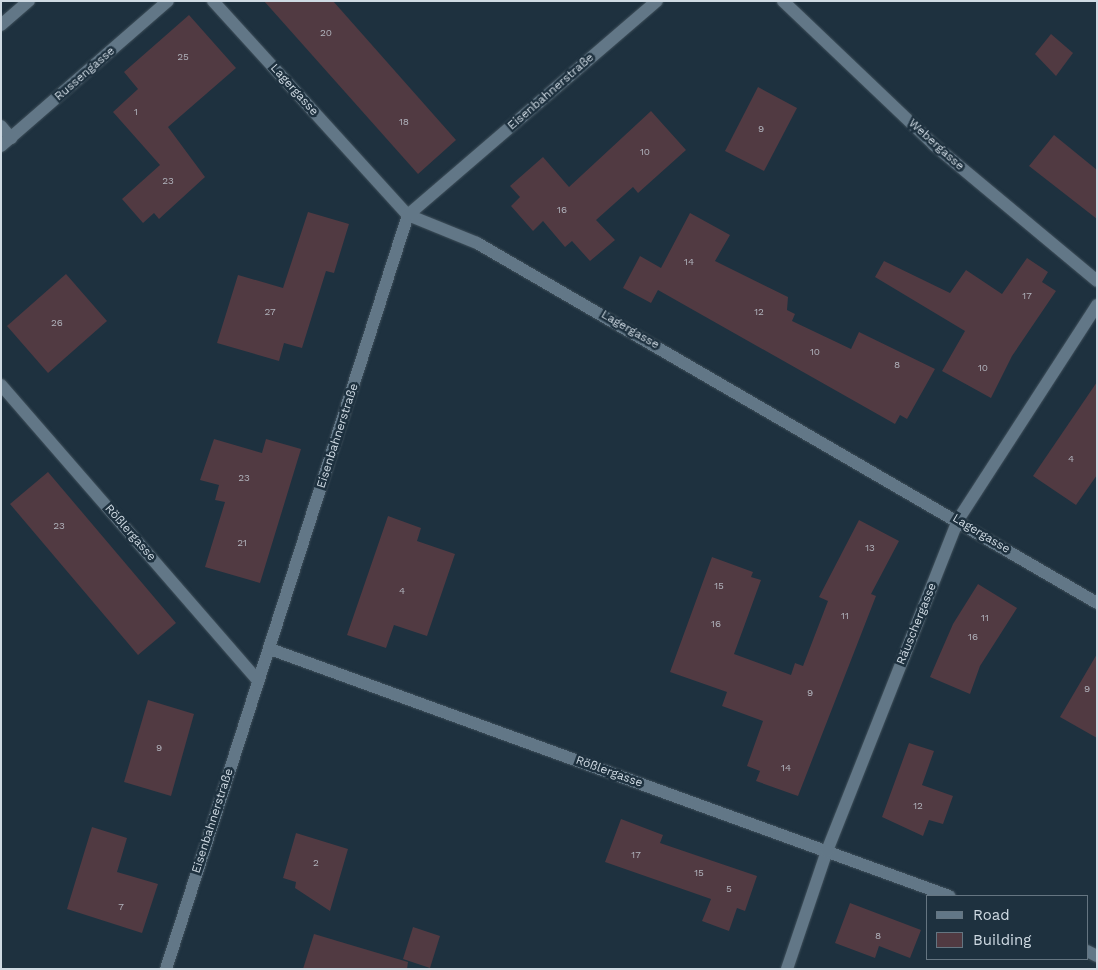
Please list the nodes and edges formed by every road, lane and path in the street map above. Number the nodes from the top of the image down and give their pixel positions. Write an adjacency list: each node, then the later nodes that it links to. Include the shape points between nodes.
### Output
1 (29, 1): 6 (street)
2 (168, 1): 8 (street, Russengasse)
3 (214, 1): 9 (street, Lagergasse)
4 (658, 1): 9 (street, Eisenbahnerstraße)
5 (783, 1): 10 (street, Webergasse, via 934,145)
6 (1, 25)
7 (1, 126): 8 (street)
8 (6, 142)
9 (408, 215): 13 (street, Lagergasse, via 477,243); 15 (street, Eisenbahnerstraße)
10 (1097, 281)
11 (1097, 305): 13 (street, Räuschergasse)
12 (1, 385): 16 (street, Rößlergasse)
13 (958, 520): 14 (street, Lagergasse); 17 (street, Räuschergasse)
14 (1097, 603)
15 (270, 648): 16 (street, Eisenbahnerstraße); 17 (street, Rößlergasse)
16 (258, 681): 19 (street, Eisenbahnerstraße)
17 (827, 851): 18 (street, Rößlergasse); 20 (street, Räuschergasse)
18 (946, 895)
19 (166, 969)
20 (787, 969)

